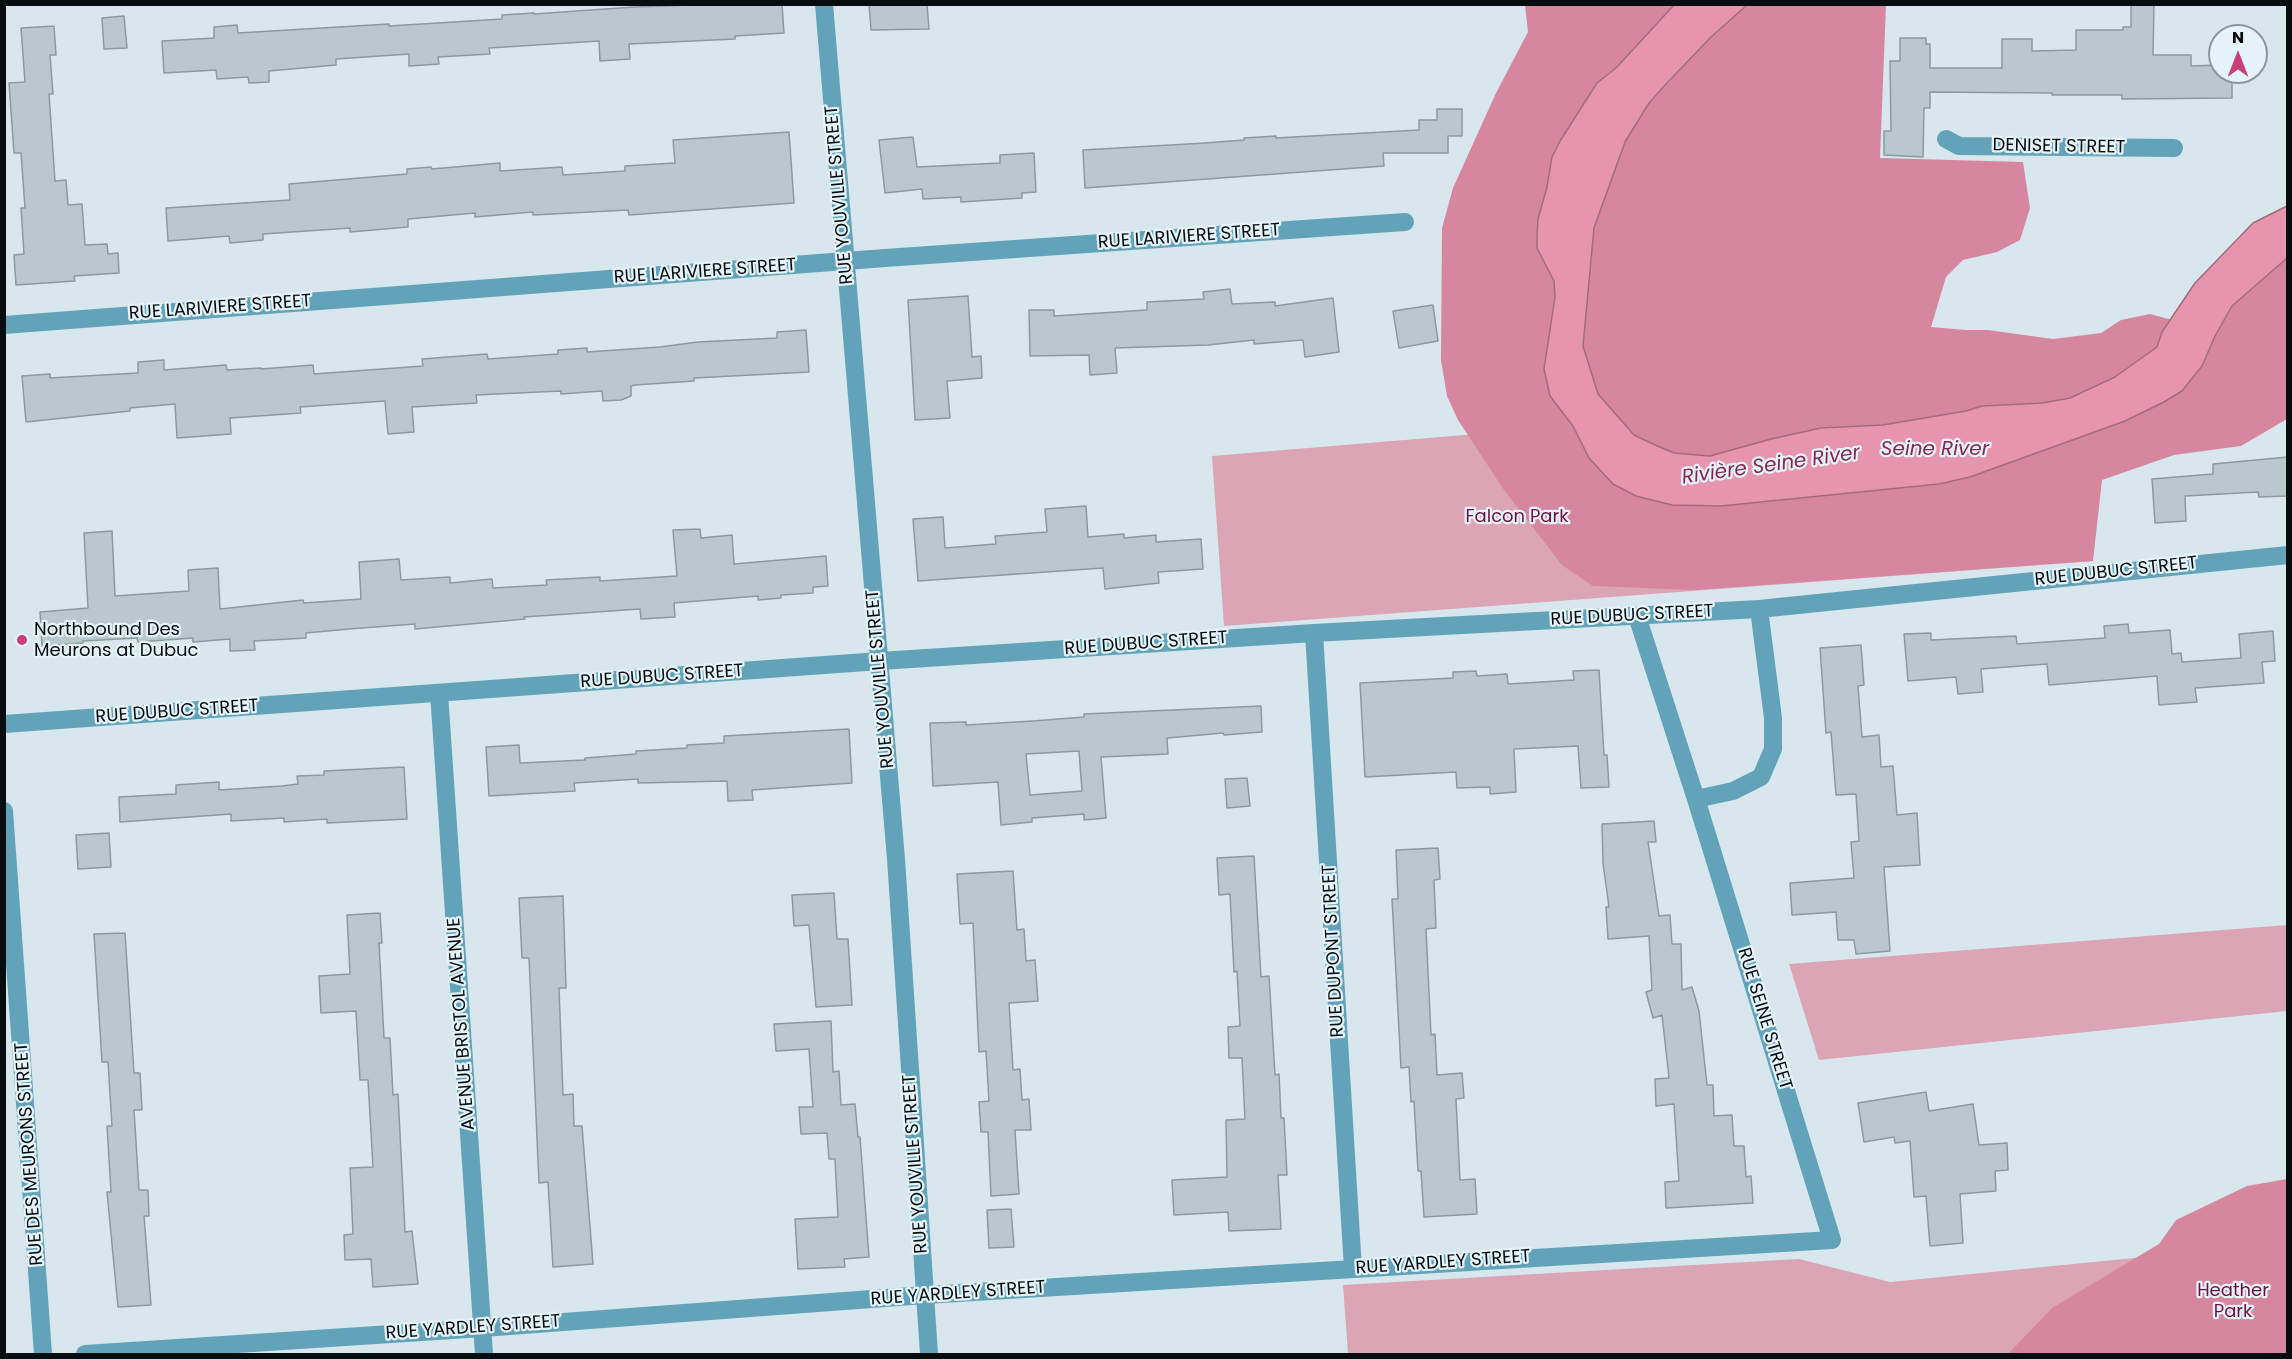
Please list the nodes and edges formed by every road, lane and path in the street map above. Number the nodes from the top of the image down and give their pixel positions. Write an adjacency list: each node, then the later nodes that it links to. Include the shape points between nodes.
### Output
1 (824, 4): 5 (street, RUE YOUVILLE STREET)
2 (1946, 139): 3 (street, DENISET STREET, via 1959,146)
3 (2174, 148)
4 (1405, 222): 5 (street, RUE LARIVIERE STREET)
5 (845, 261): 6 (street, RUE LARIVIERE STREET); 11 (street, RUE YOUVILLE STREET)
6 (4, 325)
7 (2288, 555): 8 (street, RUE DUBUC STREET)
8 (1759, 609): 9 (street, RUE DUBUC STREET); 14 (street, via 1773,718 1773,749 1761,777 1734,792)
9 (1637, 616): 10 (street, RUE DUBUC STREET); 14 (street, RUE SEINE STREET)
10 (1314, 633): 11 (street, RUE DUBUC STREET); 17 (street, RUE DUPONT STREET)
11 (879, 661): 12 (street, RUE DUBUC STREET); 18 (street, RUE YOUVILLE STREET)
12 (439, 693): 13 (street, RUE DUBUC STREET); 19 (street, AVENUE BRISTOL AVENUE)
13 (4, 724)
14 (1696, 799): 16 (street, RUE SEINE STREET)
15 (4, 811): 20 (street, RUE DES MEURONS STREET)
16 (1832, 1240): 17 (street, RUE YARDLEY STREET)
17 (1353, 1269): 18 (street, RUE YARDLEY STREET)
18 (925, 1295): 19 (street, RUE YARDLEY STREET); 23 (street, RUE YOUVILLE STREET)
19 (483, 1328): 21 (street, RUE YARDLEY STREET); 22 (street, AVENUE BRISTOL AVENUE)
20 (43, 1354)
21 (85, 1354)
22 (484, 1354)
23 (929, 1354)

